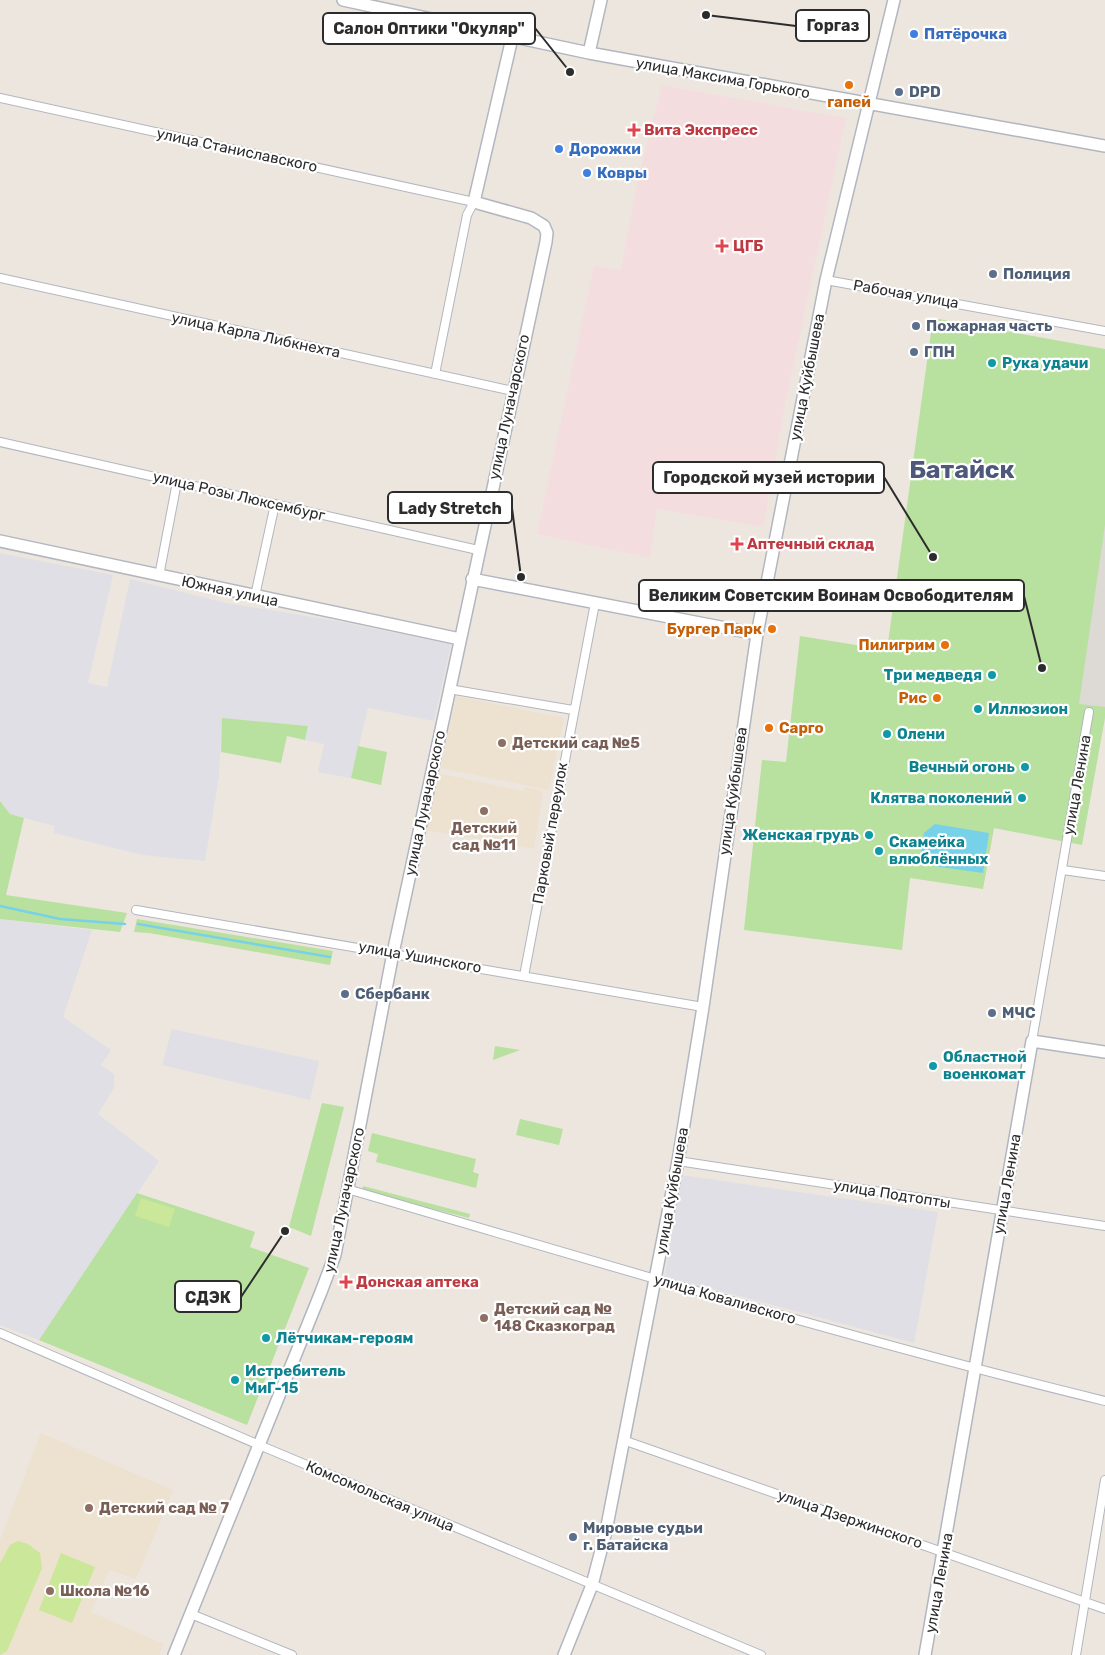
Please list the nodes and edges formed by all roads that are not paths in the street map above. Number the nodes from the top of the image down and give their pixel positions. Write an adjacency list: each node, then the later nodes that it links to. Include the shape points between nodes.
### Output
1 (343, 0): 4 (street, улица Максима Горького)
2 (601, 0): 5 (street)
3 (894, 0): 7 (street, улица Куйбышева)
4 (512, 38): 5 (street, улица Максима Горького); 9 (street)
5 (589, 53): 7 (street, улица Максима Горького)
6 (0, 98): 9 (street, улица Станиславского)
7 (869, 105): 8 (street, улица Максима Горького); 11 (street, улица Куйбышева)
8 (1105, 146)
9 (474, 202): 13 (street, via 467,215); 14 (street, улица Луначарского, via 531,218 544,226 547,233)
10 (0, 278): 13 (street, улица Карла Либкнехта)
11 (826, 280): 12 (street, Рабочая улица); 24 (street, улица Куйбышева)
12 (1105, 331)
13 (435, 374): 14 (street, улица Карла Либкнехта)
14 (513, 391): 19 (street, улица Луначарского)
15 (0, 442): 16 (street, улица Розы Люксембург)
16 (177, 482): 17 (street, улица Розы Люксембург); 20 (street)
17 (275, 504): 19 (street, улица Розы Люксембург); 22 (street)
18 (0, 542): 20 (street, Южная улица)
19 (478, 550): 21 (street, улица Луначарского)
20 (160, 576): 22 (street, Южная улица)
21 (472, 579): 23 (street); 25 (street, улица Луначарского)
22 (254, 596): 25 (street, Южная улица)
23 (595, 603): 24 (street); 27 (street, Парковый переулок)
24 (757, 634): 34 (street, улица Куйбышева)
25 (460, 639): 26 (street, улица Луначарского)
26 (449, 688): 27 (street); 32 (street, улица Луначарского)
27 (573, 710): 33 (street, Парковый переулок)
28 (1090, 712): 29 (street, улица Ленина)
29 (1063, 870): 30 (street); 35 (street, улица Ленина)
30 (1105, 876)
31 (136, 910): 32 (street, улица Ушинского)
32 (393, 953): 33 (street, улица Ушинского); 38 (street, улица Луначарского)
33 (524, 976): 34 (street, улица Ушинского)
34 (703, 1007): 37 (street, улица Куйбышева)
35 (1032, 1040): 36 (street); 39 (street, улица Ленина)
36 (1105, 1052)
37 (678, 1161): 39 (street, улица Подтопты); 41 (street, улица Куйбышева)
38 (347, 1190): 41 (street, улица Коваливского); 46 (street, улица Луначарского, via 330,1268)
39 (1003, 1211): 40 (street, улица Подтопты); 43 (street, улица Ленина)
40 (1105, 1226)
41 (656, 1278): 43 (street, улица Коваливского); 45 (street, улица Куйбышева)
42 (0, 1333): 46 (street, Комсомольская улица)
43 (975, 1369): 44 (street, улица Коваливского); 48 (street, улица Ленина)
44 (1105, 1401)
45 (623, 1440): 48 (street, улица Дзержинского); 49 (street, улица Куйбышева)
46 (258, 1445): 49 (street, Комсомольская улица); 52 (street, улица Луначарского)
47 (1105, 1480): 50 (street)
48 (944, 1552): 50 (street, улица Дзержинского); 57 (street, улица Ленина)
49 (592, 1585): 55 (street, улица Куйбышева); 56 (street, Комсомольская улица)
50 (1085, 1602): 51 (street, улица Дзержинского); 58 (street)
51 (1105, 1609)
52 (191, 1614): 53 (street, улица Луначарского); 54 (street)
53 (174, 1655)
54 (292, 1655)
55 (564, 1655)
56 (761, 1655)
57 (925, 1655)
58 (1076, 1655)

